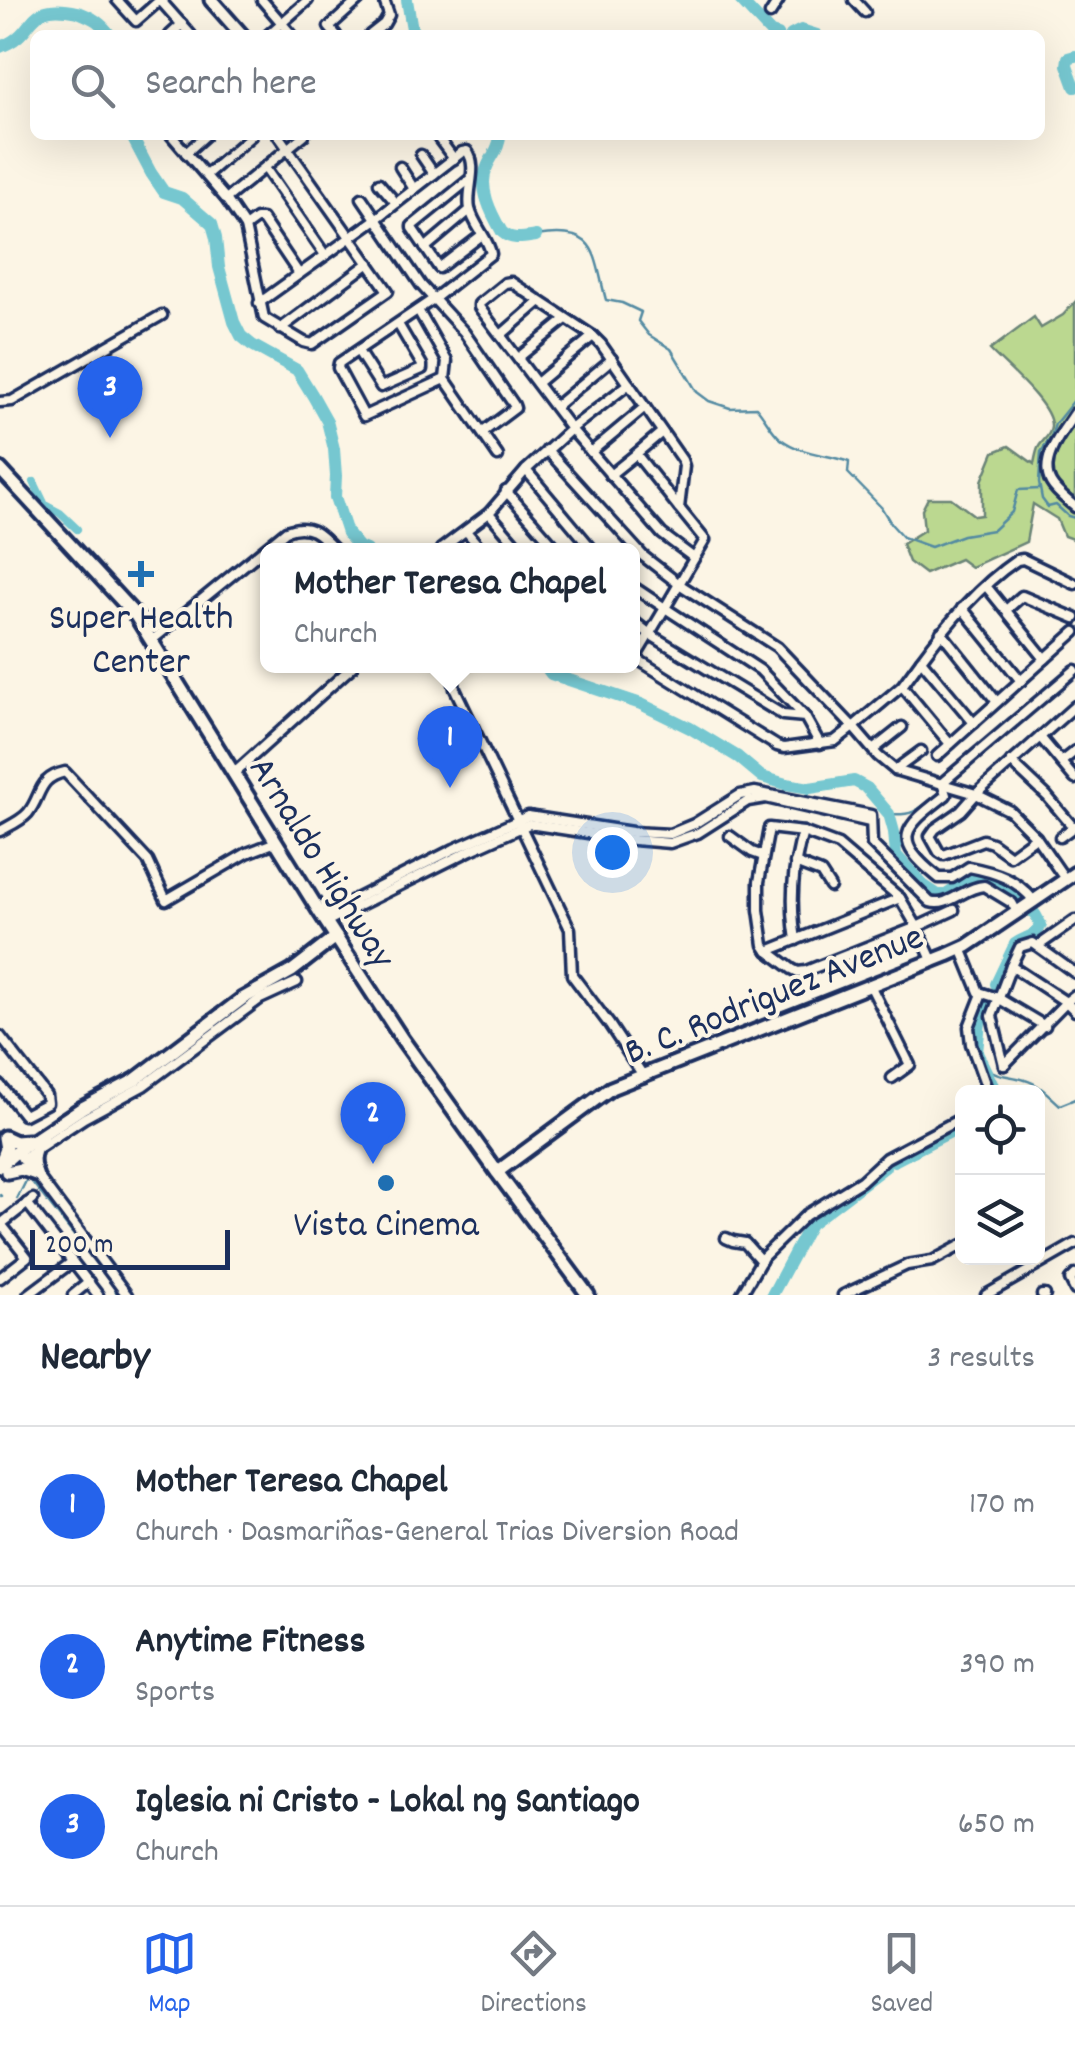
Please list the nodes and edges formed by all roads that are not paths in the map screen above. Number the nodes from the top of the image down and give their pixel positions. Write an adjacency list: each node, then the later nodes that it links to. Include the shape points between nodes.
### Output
1 (117, 0): 2 (street, via 136,21)
2 (160, 0): 13 (street)
3 (212, 0): 16 (street)
4 (262, 0): 12 (street)
5 (308, 0): 12 (street)
6 (359, 0): 19 (street)
7 (384, 0): 20 (street, via 390,15)
8 (779, 0): 11 (street)
9 (854, 0): 10 (street)
10 (865, 12)
11 (770, 14)
12 (282, 23): 17 (street); 18 (street)
13 (182, 24): 14 (street); 15 (street)
14 (175, 30)
15 (187, 30)
16 (238, 30)
17 (274, 30)
18 (288, 30)
19 (332, 30)
20 (376, 30)
21 (175, 140): 28 (street)
22 (200, 140): 28 (street)
23 (246, 140): 34 (street)
24 (283, 140): 27 (street)
25 (299, 140): 27 (street)
26 (440, 140): 30 (street)
27 (290, 148): 32 (street); 45 (street)
28 (186, 153): 34 (street)
29 (422, 155): 33 (street)
30 (454, 158): 33 (street); 35 (street, via 467,151)
31 (400, 166): 37 (street)
32 (265, 168): 39 (street); 47 (street)
33 (434, 174): 37 (street)
34 (206, 176): 39 (street)
35 (470, 179): 41 (street); 46 (street, via 412,226)
36 (380, 182): 40 (street)
37 (414, 188): 40 (street)
38 (362, 198): 42 (street)
39 (226, 199): 43 (street)
40 (396, 203): 42 (street)
41 (470, 210): 44 (street); 46 (street)
42 (376, 219): 45 (street); 50 (street)
43 (244, 226): 49 (street, via 262,219); 52 (street)
44 (482, 235): 46 (street, via 439,268); 50 (street, via 491,254)
45 (351, 237): 47 (street); 48 (street)
46 (425, 248)
47 (325, 255): 49 (street)
48 (369, 263): 57 (street); 57 (street, via 388,291 312,344)
49 (299, 274): 52 (street)
50 (435, 298): 53 (street); 71 (street, via 514,405)
51 (539, 302): 55 (street); 58 (street); 58 (street, via 508,282 479,304)
52 (259, 303): 57 (street, via 264,318)
53 (418, 310): 56 (street); 63 (street, via 446,362)
54 (162, 316): 66 (street, via 12,402)
55 (566, 318): 59 (street); 61 (street)
56 (398, 324): 60 (street); 60 (street, via 422,369 380,387)
57 (280, 329)
58 (502, 335): 61 (street)
59 (593, 336): 62 (street); 64 (street)
60 (358, 351): 63 (street, via 338,368 364,416)
61 (518, 358): 64 (street)
62 (612, 360): 65 (street); 67 (street)
63 (446, 379): 71 (street)
64 (537, 383): 67 (street)
65 (629, 384): 68 (street); 70 (street)
66 (0, 402)
67 (555, 407): 70 (street)
68 (646, 408): 72 (street); 74 (street)
69 (1075, 413): 81 (street, via 1055,444 1048,473)
70 (571, 429): 73 (street); 74 (street)
71 (483, 432): 76 (street)
72 (662, 432): 75 (street); 82 (street, via 684,466)
73 (547, 450): 78 (street); 92 (street)
74 (591, 452): 79 (street)
75 (636, 454): 79 (street); 82 (street)
76 (498, 456)
77 (0, 469): 108 (street, Arnaldo Highway)
78 (526, 470): 80 (street); 91 (street)
79 (610, 474): 95 (street, via 662,534)
80 (506, 491): 83 (street); 90 (street)
81 (1075, 507)
82 (680, 508): 95 (street, via 706,540)
83 (489, 512): 84 (street); 89 (street)
84 (466, 531): 87 (street); 88 (street)
85 (271, 543): 86 (street, via 298,526)
86 (326, 543)
87 (449, 543)
88 (476, 543)
89 (515, 543)
90 (552, 543)
91 (587, 543)
92 (631, 543)
93 (260, 552): 108 (street)
94 (640, 553): 96 (street)
95 (694, 558): 96 (street)
96 (678, 584): 100 (street); 122 (street, via 778,646)
97 (1075, 584): 98 (street, via 1020,559)
98 (986, 586): 101 (street); 102 (street)
99 (640, 591): 100 (street)
100 (665, 608): 107 (street); 120 (street, via 760,670)
101 (962, 608): 105 (street); 116 (street)
102 (1006, 610): 103 (street, via 1022,596); 110 (street)
103 (1075, 618)
104 (640, 626): 107 (street)
105 (941, 632): 111 (street); 118 (street)
106 (1075, 632): 110 (street)
107 (651, 634): 109 (street); 120 (street, via 783,716)
108 (152, 641): 134 (street, Arnaldo Highway)
109 (640, 649)
110 (1045, 658): 116 (street)
111 (922, 660): 117 (street); 121 (street)
112 (640, 661): 125 (street, via 777,746)
113 (1075, 670): 136 (street)
114 (346, 673): 134 (street)
115 (452, 673): 138 (street)
116 (1020, 680): 118 (street)
117 (902, 686): 122 (street); 126 (street)
118 (997, 702): 121 (street)
119 (1075, 706): 124 (street)
120 (805, 718): 125 (street)
121 (974, 722): 126 (street)
122 (853, 727): 125 (street, via 835,742); 127 (street)
123 (902, 727): 127 (street)
124 (1040, 737): 131 (street); 132 (street)
125 (820, 744)
126 (950, 744): 130 (street)
127 (873, 750): 133 (street)
128 (922, 750): 133 (street)
129 (1075, 751): 132 (street)
130 (937, 756)
131 (1011, 762): 137 (street); 139 (street)
132 (1062, 762): 135 (street)
133 (895, 770): 136 (street)
134 (233, 774): 145 (street, Arnaldo Highway)
135 (1075, 779)
136 (942, 784): 137 (street); 151 (street, via 946,795 908,828 916,856 938,878 981,869 1018,883)
137 (976, 794): 143 (street, via 1010,812); 143 (street, via 931,833 942,854 983,840 1010,856)
138 (520, 824): 153 (street, via 670,843 766,798 870,818 872,844 930,902 942,904 984,886); 154 (street); 177 (street, via 570,929 572,975)
139 (1074, 826): 144 (street)
140 (0, 831): 145 (street, via 26,816 46,780 65,772 148,861 166,900)
141 (802, 832): 146 (street, via 770,828); 147 (street); 150 (street, via 838,844)
142 (730, 836): 146 (street)
143 (1036, 837): 148 (street)
144 (1060, 837)
145 (276, 842): 154 (street, Arnaldo Highway)
146 (763, 856): 161 (street, via 760,910)
147 (795, 863): 149 (street, via 821,873); 158 (street)
148 (1070, 876): 151 (street, B. C. Rodriguez Avenue)
149 (830, 887)
150 (900, 898): 156 (street); 158 (street)
151 (1033, 901): 153 (street, B. C. Rodriguez Avenue)
152 (954, 910): 156 (street)
153 (1018, 912): 160 (street, B. C. Rodriguez Avenue)
154 (324, 918): 157 (street, Arnaldo Highway)
155 (1075, 920): 159 (street)
156 (918, 927): 161 (street, via 802,972); 163 (street)
157 (336, 938): 167 (street); 186 (street, Arnaldo Highway)
158 (796, 940): 161 (street)
159 (1038, 946): 164 (street); 165 (street, via 1023,945)
160 (961, 948): 163 (street, B. C. Rodriguez Avenue); 169 (street)
161 (768, 951)
162 (1075, 958): 164 (street)
163 (933, 962): 168 (street, B. C. Rodriguez Avenue)
164 (1064, 965): 166 (street)
165 (1011, 966): 171 (street); 172 (street)
166 (1075, 973)
167 (296, 976): 183 (street, via 144,1086); 183 (street, via 242,999)
168 (870, 985): 177 (street, B. C. Rodriguez Avenue); 178 (street, via 910,1065)
169 (982, 994): 171 (street); 180 (street, via 969,1027)
170 (1075, 995): 172 (street)
171 (998, 998): 174 (street); 174 (street, via 992,1016 1004,1065)
172 (1066, 1002): 173 (street); 174 (street)
173 (1075, 1012)
174 (1044, 1026)
175 (12, 1028): 176 (street)
176 (0, 1036): 179 (street, via 46,1103 24,1115)
177 (644, 1077): 186 (street, B. C. Rodriguez Avenue, via 598,1097)
178 (892, 1078)
179 (0, 1084)
180 (986, 1085)
181 (955, 1122): 192 (street, via 886,1158 806,1215)
182 (2, 1135): 183 (street); 184 (street); 185 (street)
183 (36, 1144): 184 (street); 187 (street)
184 (19, 1156): 185 (street); 187 (street)
185 (2, 1170): 187 (street)
186 (497, 1172): 203 (street, Arnaldo Highway)
187 (36, 1174): 202 (street)
188 (726, 1238): 194 (street, via 745,1243)
189 (760, 1242): 192 (street)
190 (1075, 1244): 206 (street)
191 (955, 1248): 205 (street)
192 (770, 1250): 194 (street)
193 (72, 1262): 196 (street, via 30,1201 1,1224 27,1257); 197 (street); 199 (street)
194 (761, 1262): 204 (street)
195 (1075, 1275): 198 (street)
196 (0, 1278)
197 (88, 1282): 200 (street); 201 (street)
198 (1075, 1290)
199 (28, 1295)
200 (73, 1295)
201 (98, 1295)
202 (127, 1295)
203 (588, 1295)
204 (741, 1295)
205 (843, 1295)
206 (986, 1295)

